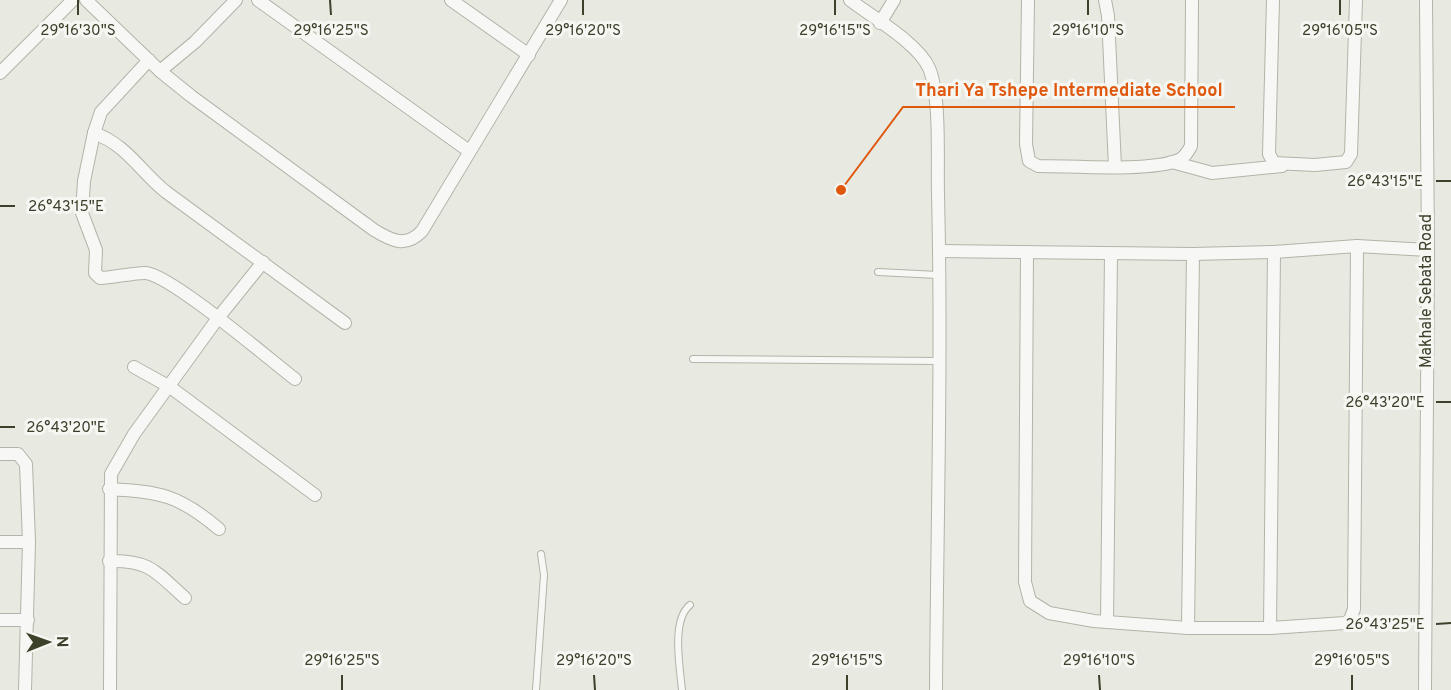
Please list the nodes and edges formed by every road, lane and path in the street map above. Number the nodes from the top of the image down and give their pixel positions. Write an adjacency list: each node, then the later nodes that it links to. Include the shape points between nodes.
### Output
1 (73, 0): 19 (street)
2 (86, 0): 17 (street)
3 (236, 0): 18 (street, via 195,42)
4 (258, 0): 21 (street)
5 (452, 0): 16 (street)
6 (561, 0): 16 (street)
7 (850, 0): 15 (street)
8 (894, 0): 15 (street)
9 (1028, 0): 24 (street, via 1029,161 1038,166)
10 (1105, 0): 24 (street)
11 (1192, 0): 22 (street, via 1193,136 1187,154)
12 (1273, 0): 23 (street, via 1268,147 1274,163)
13 (1356, 0): 23 (street, via 1350,159 1336,164)
14 (1426, 0): 26 (street, Makhale Sebata Road)
15 (880, 23): 27 (street, via 924,59 932,79)
16 (529, 54): 21 (street)
17 (149, 60): 18 (street); 20 (street, via 101,112)
18 (160, 70): 21 (street, via 361,221 397,242 409,241 422,231)
19 (0, 73)
20 (94, 133): 32 (street, via 133,157 154,183); 35 (street, via 82,213 96,250 96,276 150,274)
21 (469, 151)
22 (1172, 162): 23 (street, via 1212,173); 24 (street)
23 (1290, 165)
24 (1115, 167)
25 (1358, 246): 26 (street); 29 (street); 56 (street, via 1354,609 1345,623)
26 (1428, 250): 62 (street, Makhale Sebata Road)
27 (939, 251): 28 (street); 34 (street)
28 (1027, 252): 30 (street); 54 (street, via 1027,593 1030,601 1049,613)
29 (1274, 252): 31 (street); 56 (street)
30 (1111, 254): 31 (street); 54 (street)
31 (1194, 254): 55 (street)
32 (263, 262): 35 (street); 36 (street)
33 (878, 272): 34 (lane)
34 (938, 275): 38 (street)
35 (218, 318): 40 (street); 41 (street)
36 (345, 323)
37 (693, 359): 38 (lane)
38 (938, 361): 61 (street)
39 (134, 367): 41 (street)
40 (295, 379)
41 (170, 387): 43 (street, via 123,450 111,474); 44 (street)
42 (0, 454): 47 (street, via 18,454 26,464)
43 (109, 489): 45 (street, via 148,492 178,500); 49 (street)
44 (315, 495)
45 (219, 529)
46 (0, 542): 47 (street)
47 (29, 542): 53 (street)
48 (541, 554): 59 (lane, via 544,575)
49 (109, 561): 50 (street, via 132,560 147,565); 58 (street)
50 (185, 598)
51 (690, 605): 60 (lane, via 679,622)
52 (0, 620): 53 (street)
53 (28, 620): 57 (street)
54 (1107, 622): 55 (street)
55 (1188, 628): 56 (street)
56 (1270, 628)
57 (25, 690)
58 (110, 690)
59 (536, 690)
60 (682, 690)
61 (936, 690)
62 (1425, 690)

